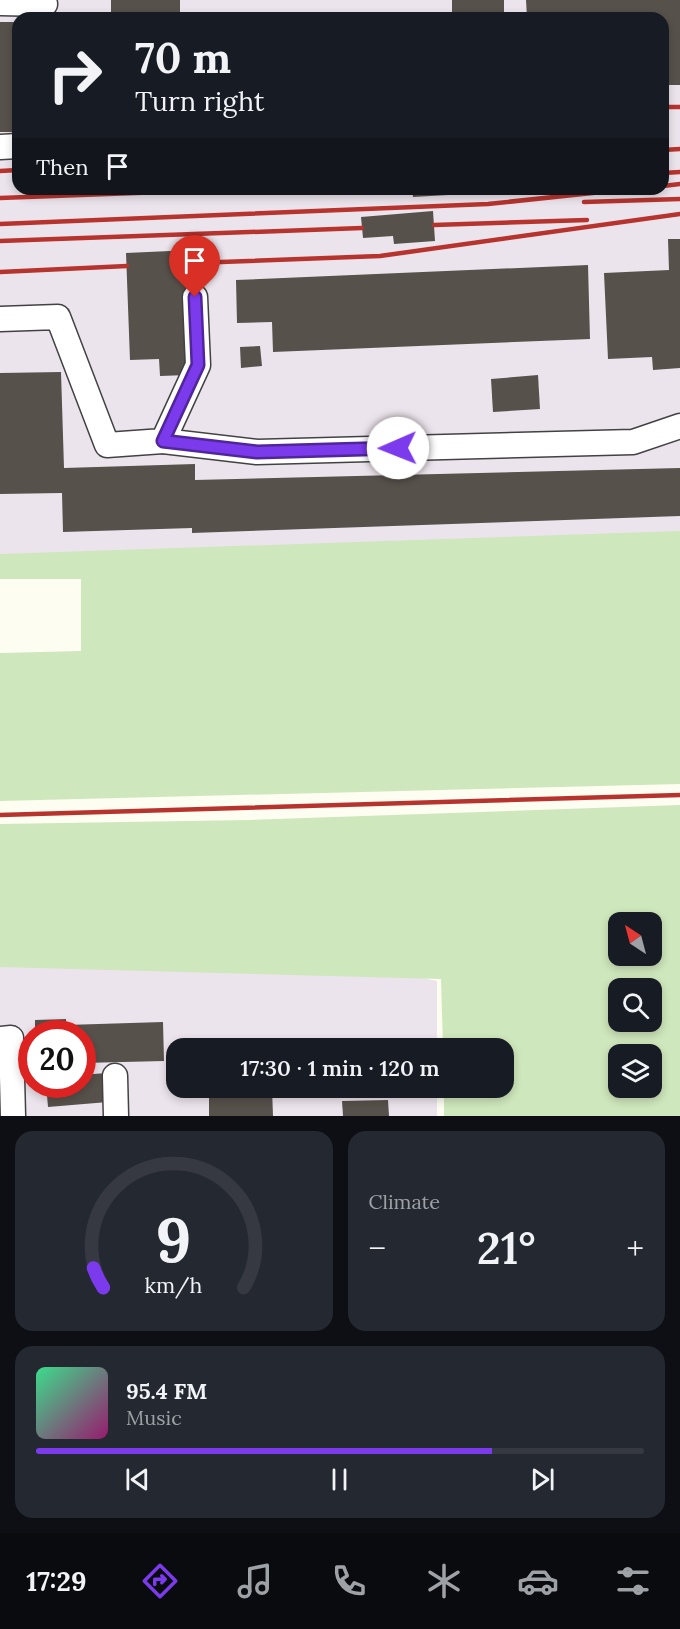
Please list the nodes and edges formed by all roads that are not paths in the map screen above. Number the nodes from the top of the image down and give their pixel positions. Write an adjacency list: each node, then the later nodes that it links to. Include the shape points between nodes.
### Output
1 (0, 3): 2 (lane)
2 (45, 4)
3 (195, 297): 6 (lane, via 198,365)
4 (0, 319): 6 (lane, via 58,317 107,445)
5 (680, 426): 6 (lane, via 633,442 257,452)
6 (163, 441)
7 (0, 1039): 9 (lane, via 10,1038)
8 (115, 1076): 10 (lane)
9 (13, 1116)
10 (116, 1116)

